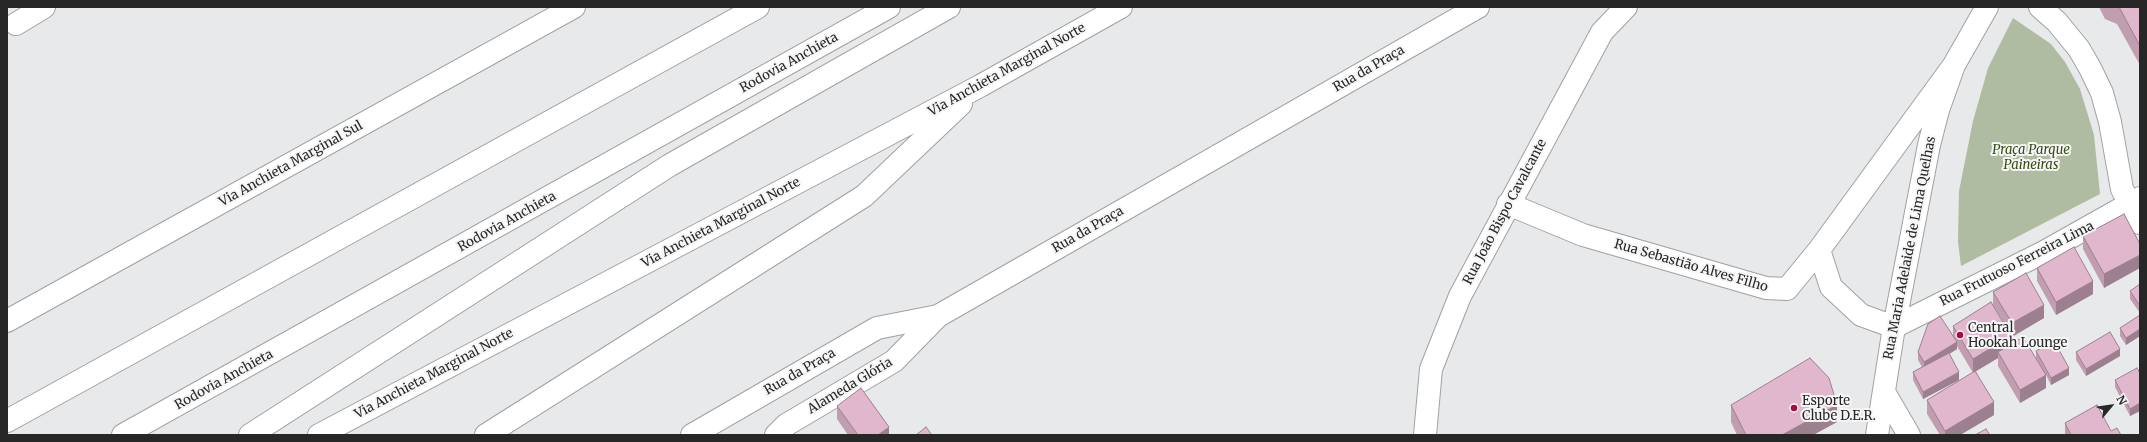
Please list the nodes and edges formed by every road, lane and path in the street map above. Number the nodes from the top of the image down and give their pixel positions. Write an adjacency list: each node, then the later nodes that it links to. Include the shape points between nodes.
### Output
1 (44, 7): 11 (main road)
2 (574, 7): 19 (main road, Via Anchieta Marginal Sul)
3 (758, 7): 22 (main road)
4 (889, 7): 23 (main road, Rodovia Anchieta)
5 (948, 7): 24 (main road, via 670,165)
6 (1121, 7): 13 (main road, Via Anchieta Marginal Norte)
7 (1478, 7): 18 (main road, Rua da Praça)
8 (1626, 7): 15 (main road, Rua João Bispo Cavalcante, via 1602,32)
9 (1987, 7): 12 (main road, Rua Maria Adelaide de Lima Quelhas)
10 (2040, 7): 14 (main road, via 2057,22 2079,49 2102,93 2110,122 2118,174)
11 (16, 24)
12 (1954, 65): 17 (main road, Rua Maria Adelaide de Lima Quelhas); 20 (main road, Rua Maria Adelaide de Lima Quelhas, via 1929,145)
13 (980, 86): 25 (main road, Via Anchieta Marginal Norte); 26 (main road, via 864,196)
14 (2134, 202): 16 (main road); 20 (main road, Rua Frutuoso Ferreira Lima, via 2044,252)
15 (1508, 204): 17 (main road, Rua Sebastião Alves Filho, via 1583,235 1776,289 1787,288); 29 (main road, Rua João Bispo Cavalcante, via 1460,296 1431,369)
16 (2140, 223)
17 (1819, 250): 20 (main road, via 1831,287 1861,315)
18 (938, 316): 27 (main road, Rua da Praça, via 877,328); 28 (main road, Alameda Glória, via 894,361 786,425)
19 (7, 320)
20 (1894, 327): 21 (main road, Rua Maria Adelaide de Lima Quelhas)
21 (1884, 392): 30 (main road, Rua Maria Adelaide de Lima Quelhas); 31 (main road)
22 (7, 422)
23 (123, 435)
24 (250, 435)
25 (319, 435)
26 (486, 435)
27 (692, 435)
28 (776, 435)
29 (1425, 435)
30 (1877, 435)
31 (1909, 435)

